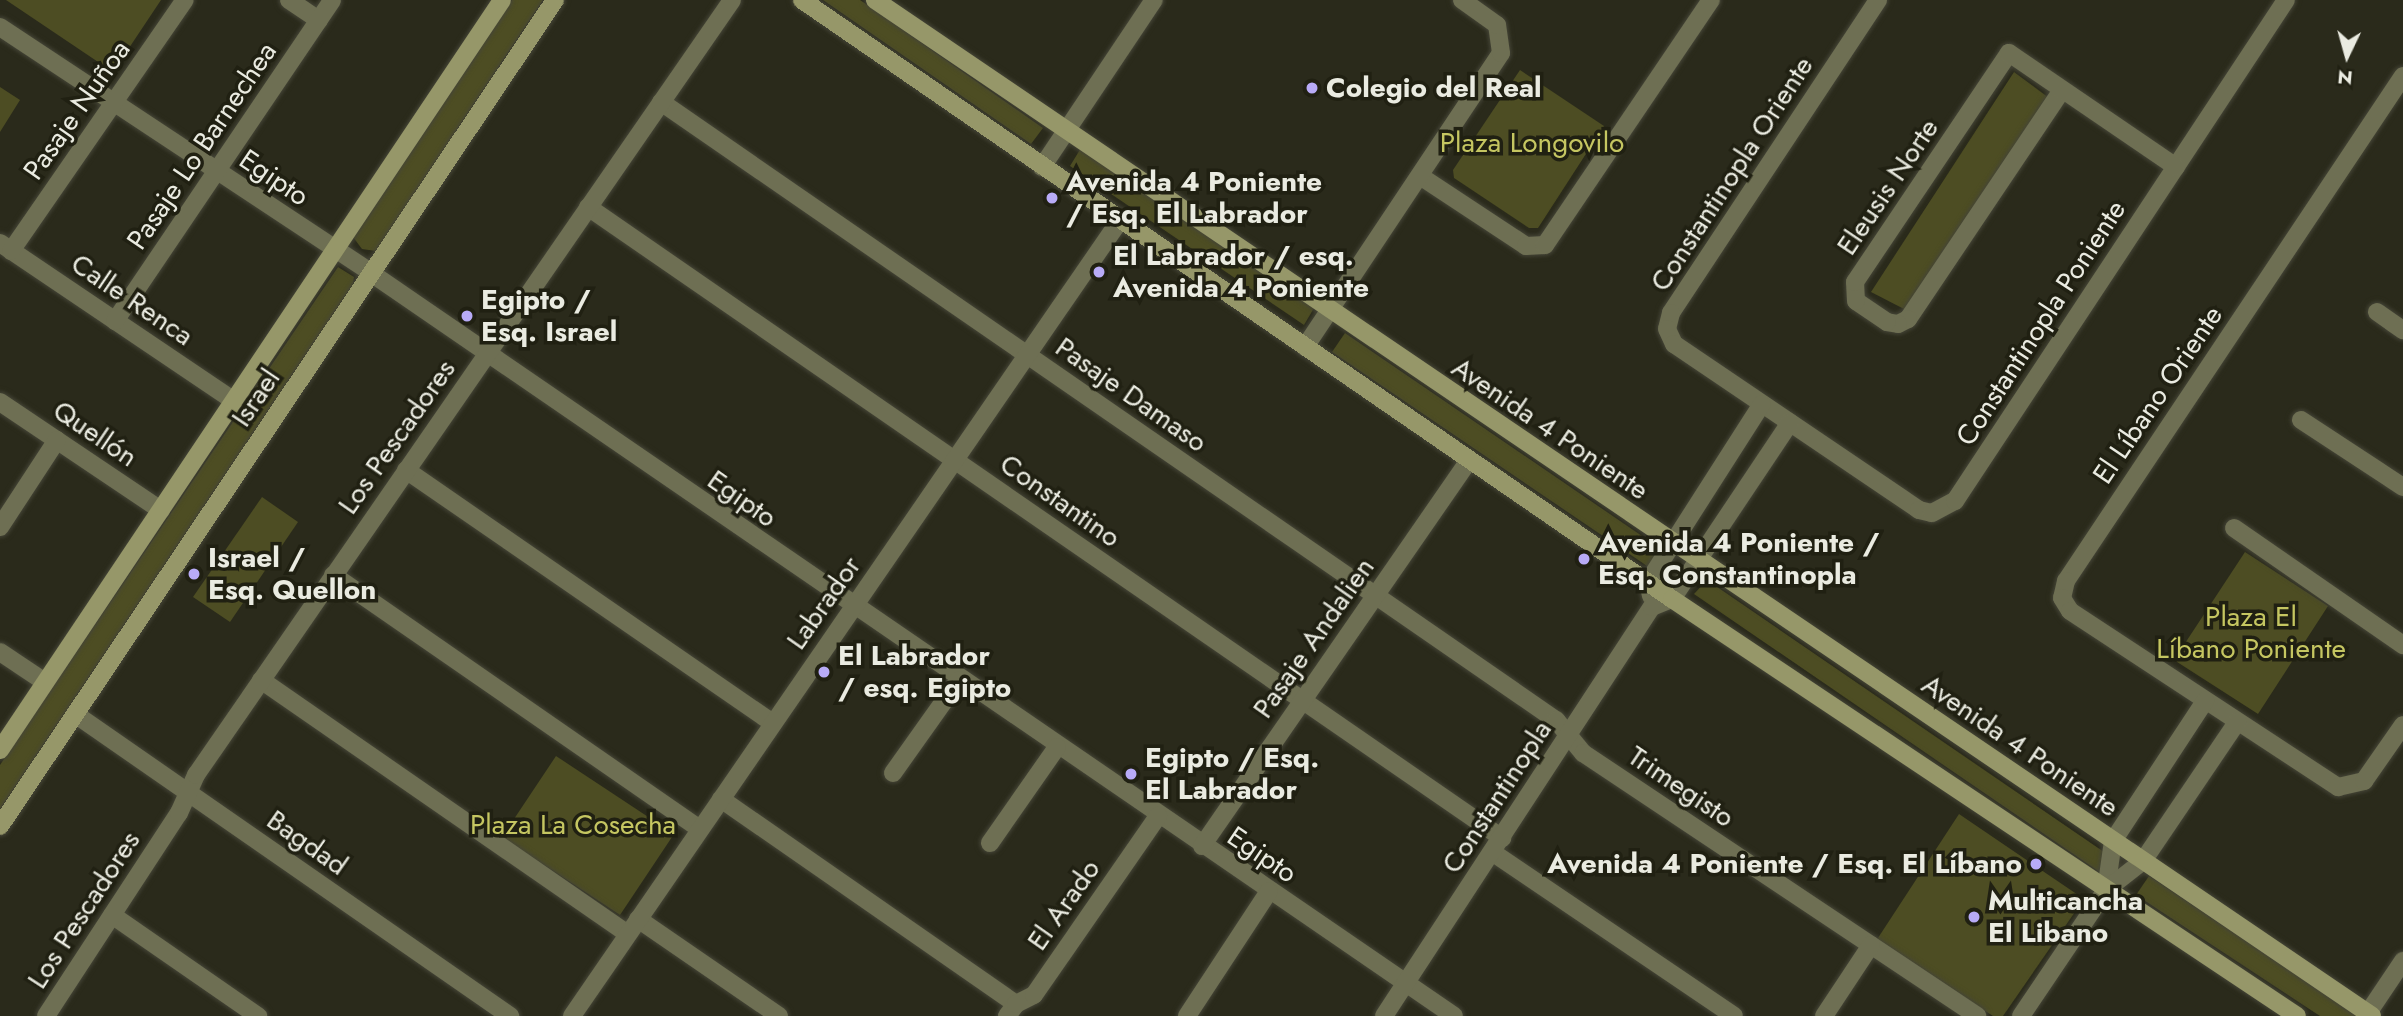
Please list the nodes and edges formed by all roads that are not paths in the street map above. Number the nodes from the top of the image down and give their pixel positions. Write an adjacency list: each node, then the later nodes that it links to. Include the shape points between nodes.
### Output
1 (185, 0): 18 (street, Pasaje Nuñoa)
2 (289, 0): 14 (street)
3 (332, 0): 14 (street, Pasaje Lo Barnechea)
4 (502, 0): 28 (street, Israel)
5 (555, 0): 29 (street, Israel)
6 (732, 0): 19 (street, Los Pescadores)
7 (802, 0): 21 (street)
8 (875, 0): 20 (street, Avenida 4 Poniente)
9 (1154, 0): 20 (street)
10 (1462, 0): 24 (street, via 1497,25 1502,52)
11 (1878, 0): 39 (street, Constantinopla Oriente, via 1668,321 1674,344)
12 (2286, 0): 22 (street, Constantinopla Poniente)
13 (1707, 1): 24 (street, via 1545,245 1520,243)
14 (319, 20): 23 (street, Pasaje Lo Barnechea)
15 (0, 27): 18 (street, Egipto)
16 (2403, 76): 64 (street, El Líbano Oriente, via 2063,589 2070,611)
17 (2062, 90): 17 (street, Eleusis Norte, via 2009,54 1855,282 1856,301 1887,322 1898,324 1908,319); 22 (street, Eleusis Norte)
18 (113, 102): 23 (street, Egipto); 27 (street, Pasaje Nuñoa)
19 (661, 102): 25 (street, Los Pescadores); 36 (street, Pasaje Damaso)
20 (1065, 132): 21 (street); 30 (street, Avenida 4 Poniente)
21 (1042, 167): 26 (street)
22 (2176, 167): 40 (street, Constantinopla Poniente, via 1945,509 1919,510)
23 (216, 171): 28 (street, Egipto); 32 (street, Pasaje Lo Barnechea)
24 (1420, 176): 30 (street)
25 (588, 207): 35 (street, Los Pescadores); 43 (street, Constantino)
26 (1120, 220): 34 (street); 36 (street, Labrador)
27 (6, 247): 32 (street, Calle Renca)
28 (335, 250): 29 (street, Egipto); 37 (street, Israel)
29 (371, 274): 35 (street, Egipto); 65 (street, Israel)
30 (1329, 311): 34 (street); 50 (street, Avenida 4 Poniente)
31 (2377, 312): 33 (street)
32 (115, 321): 37 (street, Calle Renca)
33 (2403, 330)
34 (1305, 347): 44 (street)
35 (486, 354): 45 (street, Los Pescadores); 57 (street, Egipto)
36 (1027, 355): 43 (street, Labrador); 54 (street, Pasaje Damaso)
37 (234, 401): 47 (street, Israel)
38 (0, 402): 42 (street, Quellón)
39 (1762, 404): 40 (street, Constantinopla Oriente); 50 (street)
40 (1784, 419): 51 (street)
41 (2301, 420): 46 (street)
42 (57, 440): 47 (street, Quellón); 48 (street)
43 (954, 460): 57 (street, Labrador); 63 (street, Constantino)
44 (1469, 460): 53 (street); 54 (street, Pasaje Andalien)
45 (406, 470): 52 (street, Los Pescadores); 67 (street)
46 (2403, 487)
47 (161, 510): 62 (street, Israel)
48 (0, 527)
49 (2234, 528): 58 (street)
50 (1672, 543): 51 (street, Avenida 4 Poniente); 53 (street)
51 (1700, 561): 55 (street); 78 (street, Avenida 4 Poniente)
52 (333, 575): 60 (street, Los Pescadores); 77 (street)
53 (1648, 582): 55 (street); 56 (street)
54 (1375, 596): 63 (street, Pasaje Andalien); 69 (street, Pasaje Damaso, via 1556,720)
55 (1672, 599): 56 (street); 83 (street)
56 (1652, 607): 69 (street, Constantinopla)
57 (853, 608): 61 (street, Egipto); 67 (street, Labrador)
58 (2403, 645)
59 (0, 652): 62 (street)
60 (261, 680): 73 (street, Los Pescadores); 86 (street)
61 (959, 680): 70 (street, Egipto); 72 (street)
62 (45, 682): 71 (street, Israel)
63 (1303, 701): 80 (street, Constantino); 81 (street, Pasaje Andalien)
64 (2205, 701): 66 (street); 78 (street)
65 (75, 714): 73 (street, Bagdad); 76 (street, Israel)
66 (2237, 722): 68 (street, via 2330,784 2349,788 2372,772); 82 (street)
67 (773, 723): 74 (street, Labrador)
68 (2403, 725)
69 (1569, 736): 80 (street, Constantinopla); 87 (street, Trimegisto, via 1583,753)
70 (1057, 747): 75 (street, Egipto); 79 (street)
71 (0, 750)
72 (893, 773)
73 (188, 792): 85 (street, Los Pescadores); 95 (street, Bagdad)
74 (721, 799): 77 (street, Labrador); 90 (street)
75 (1158, 816): 81 (street, Egipto); 90 (street, El Arado, via 1034,995)
76 (0, 826)
77 (700, 829): 86 (street, Labrador)
78 (2113, 841): 82 (street, Avenida 4 Poniente); 83 (street)
79 (990, 843)
80 (1497, 845): 89 (street, Constantinopla); 100 (street, Constantino)
81 (1202, 846): 84 (street, Egipto)
82 (2143, 861): 83 (street); 92 (street, Avenida 4 Poniente)
83 (2106, 890): 103 (street); 104 (street)
84 (1269, 891): 89 (street, Egipto); 91 (street)
85 (112, 915): 93 (street, Los Pescadores); 94 (street)
86 (633, 927): 96 (street, Labrador); 97 (street)
87 (1871, 945): 101 (street); 102 (street, Trimegisto)
88 (2403, 961): 92 (street)
89 (1405, 984): 98 (street, Constantinopla); 99 (street, Egipto)
90 (1012, 1010)
91 (1193, 1014)
92 (2370, 1015)
93 (46, 1016)
94 (258, 1016)
95 (510, 1016)
96 (572, 1016)
97 (779, 1016)
98 (1384, 1016)
99 (1454, 1016)
100 (1734, 1016)
101 (1824, 1016)
102 (1977, 1016)
103 (2021, 1016)
104 (2297, 1016)

